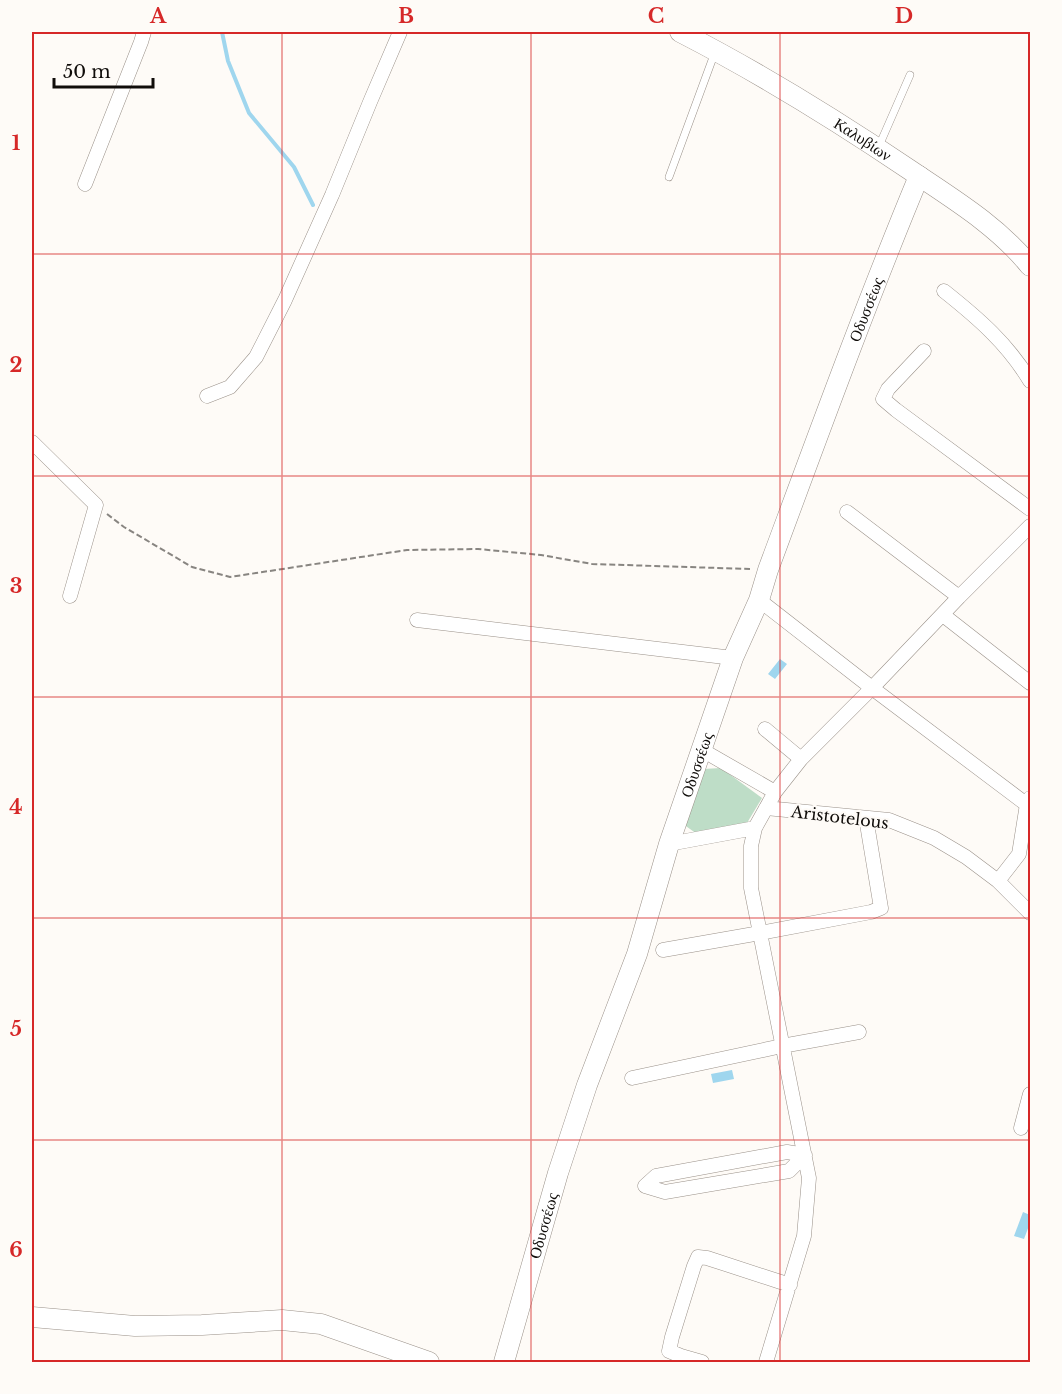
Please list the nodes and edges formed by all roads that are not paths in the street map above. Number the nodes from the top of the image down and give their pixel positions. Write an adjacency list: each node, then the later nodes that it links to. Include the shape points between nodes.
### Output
1 (144, 32): 9 (street)
2 (400, 32): 14 (street, via 332,195 256,357 230,387)
3 (680, 32): 4 (street, Καλυβίων)
4 (716, 50): 6 (street, Καλυβίων); 8 (lane)
5 (910, 75): 6 (lane)
6 (878, 148): 7 (street, Καλυβίων)
7 (919, 176): 10 (street, Καλυβίων, via 995,229); 21 (street, Οδυσσέως)
8 (669, 177)
9 (85, 184)
10 (1030, 266)
11 (944, 291): 13 (street, via 981,321 1019,362)
12 (924, 351): 16 (street, via 883,399)
13 (1030, 381)
14 (207, 396)
15 (32, 442): 19 (street, via 96,505)
16 (1030, 509)
17 (847, 512): 20 (street)
18 (1030, 528): 20 (street)
19 (70, 596)
20 (959, 597): 22 (street)
21 (759, 600): 24 (street, Οδυσσέως); 26 (street)
22 (943, 615): 25 (street); 26 (street)
23 (417, 620): 24 (street)
24 (733, 658): 28 (street, Οδυσσέως)
25 (1030, 683)
26 (872, 688): 29 (street); 31 (street)
27 (765, 729): 29 (street)
28 (702, 750): 30 (street); 35 (street, Οδυσσέως)
29 (801, 759): 30 (street)
30 (775, 792): 32 (street)
31 (1029, 803): 36 (street, via 1019,854)
32 (766, 808): 33 (street, Aristotelous); 34 (street)
33 (867, 818): 36 (street, Aristotelous, via 889,820 934,837); 38 (street, via 881,908)
34 (754, 828): 35 (street); 38 (street, via 751,888)
35 (669, 844): 49 (street, Οδυσσέως, via 638,954 558,1173)
36 (998, 881): 37 (street, Aristotelous)
37 (1030, 913)
38 (760, 933): 39 (street); 41 (street)
39 (663, 950)
40 (859, 1032): 41 (street)
41 (782, 1046): 42 (street); 45 (street)
42 (632, 1078)
43 (1030, 1094): 44 (street)
44 (1021, 1128)
45 (805, 1155): 45 (street, via 789,1171 665,1192 645,1186 656,1176 787,1152); 46 (street, via 809,1178 804,1236)
46 (790, 1285): 50 (street, via 698,1257 669,1351); 51 (street)
47 (32, 1317): 48 (street, via 135,1326 282,1320 321,1324)
48 (429, 1362)
49 (504, 1362)
50 (702, 1362)
51 (766, 1362)

